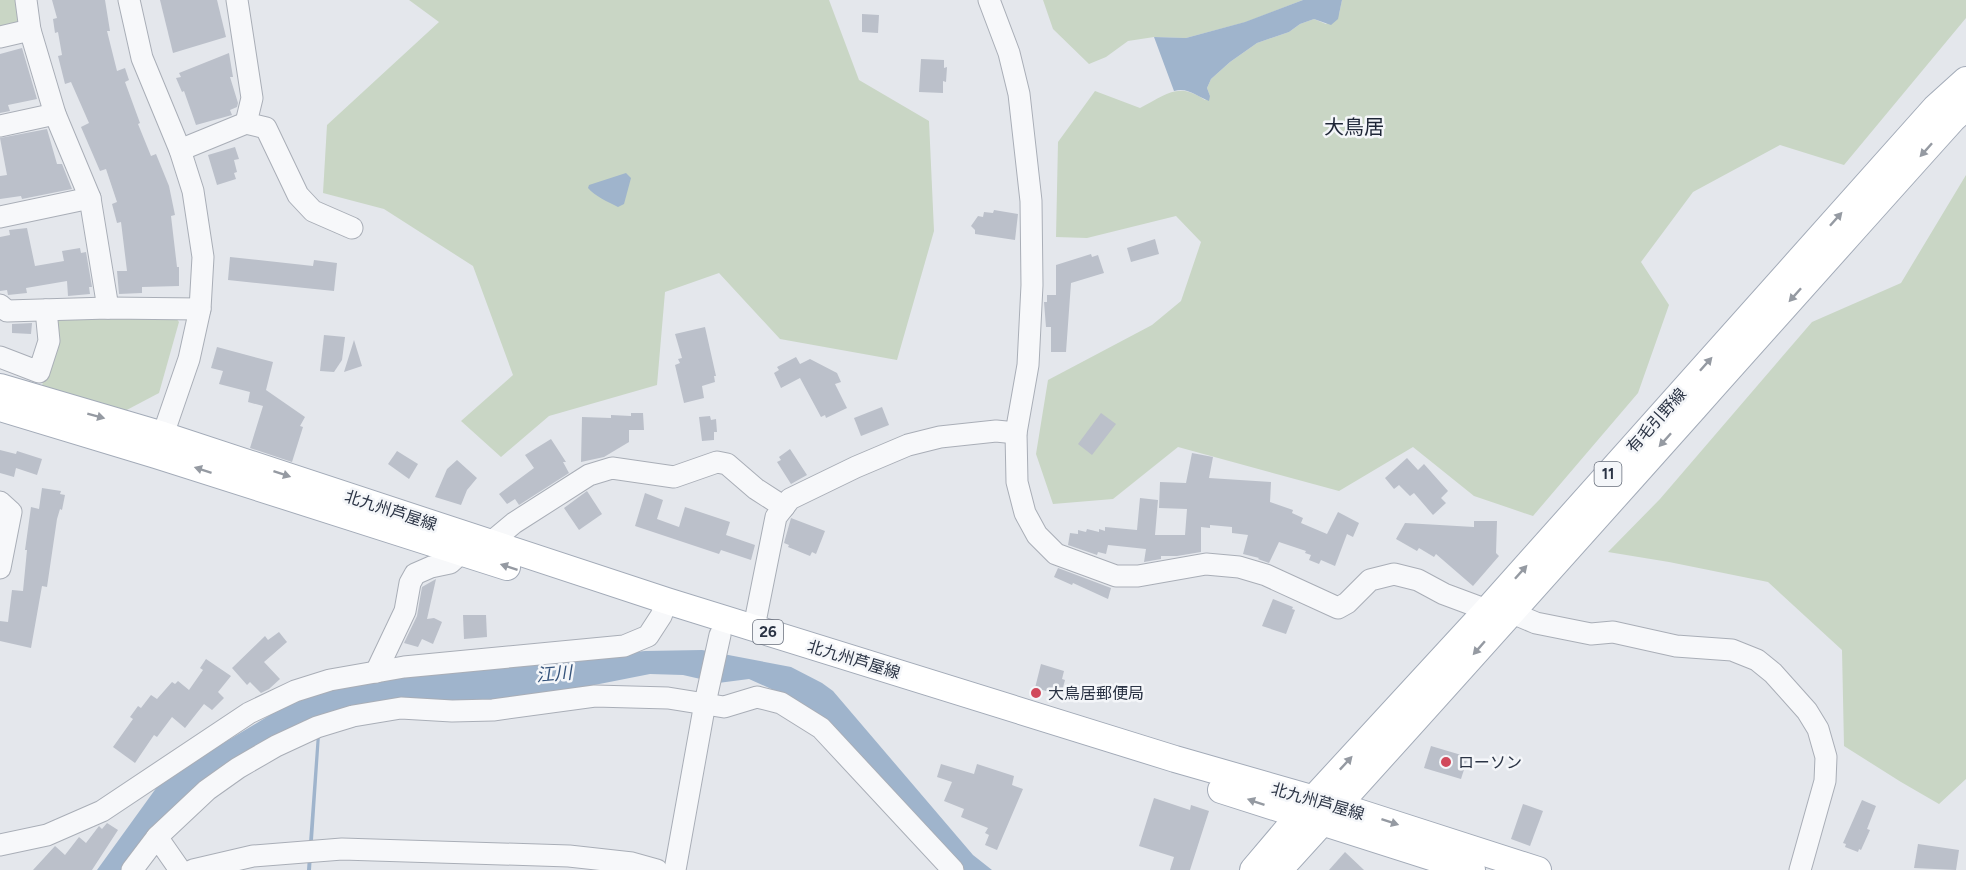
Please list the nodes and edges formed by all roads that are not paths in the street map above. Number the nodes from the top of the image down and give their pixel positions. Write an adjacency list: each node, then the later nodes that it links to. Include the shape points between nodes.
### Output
1 (26, 0): 5 (street)
2 (129, 0): 12 (street, via 142,58)
3 (237, 0): 10 (street, via 252,98)
4 (989, 0): 24 (street, via 1009,52 1019,94 1031,201 1028,365)
5 (30, 30): 6 (street); 9 (street)
6 (0, 37)
7 (1966, 80): 32 (main road, 有毛引野線 / 11, one-way to 7, via 1935,108)
8 (1966, 107): 32 (main road, 有毛引野線 / 11, one-way to 32)
9 (55, 114): 11 (street); 13 (street)
10 (246, 123): 12 (street); 15 (street, via 266,128 298,195 313,211)
11 (0, 126)
12 (180, 150): 18 (street, via 193,191 203,257)
13 (90, 198): 14 (street); 17 (street)
14 (0, 217)
15 (352, 228)
16 (0, 305): 19 (street, via 7,311)
17 (108, 308): 18 (street); 19 (street)
18 (200, 309): 25 (street, via 189,359)
19 (46, 310): 20 (street, via 49,341 39,372)
20 (0, 357)
21 (0, 380): 22 (street)
22 (50, 403): 23 (main road, 北九州芦屋線 / 26); 25 (main road, 北九州芦屋線 / 26, one-way to 25)
23 (2, 404): 25 (main road, 北九州芦屋線 / 26)
24 (1016, 432): 27 (street, via 940,437 908,445 790,499); 32 (street, via 1017,482 1025,513 1037,535 1056,554 1116,576 1206,564 1239,567 1338,608 1370,580 1395,574)
25 (160, 445): 28 (main road, 北九州芦屋線 / 26, one-way to 28); 29 (main road, 北九州芦屋線 / 26, one-way to 25)
26 (0, 502): 30 (street, via 10,512)
27 (784, 507): 28 (street, via 727,464 717,462 674,477 612,468 589,475); 33 (street, via 776,517)
28 (490, 543): 31 (main road, 北九州芦屋線 / 26)
29 (462, 552): 31 (main road, 北九州芦屋線 / 26, one-way to 29); 35 (street, via 450,563 415,574 405,611)
30 (0, 568)
31 (664, 608): 33 (main road, 北九州芦屋線 / 26); 34 (main road, 北九州芦屋線 / 26); 35 (street, via 648,636 624,646)
32 (1499, 611): 37 (main road, 有毛引野線 / 11); 50 (street, via 1591,634 1613,632 1676,646 1732,650 1757,660 1773,672 1808,711 1826,757 1825,782)
33 (754, 627): 37 (main road, 北九州芦屋線 / 26, via 1175,759)
34 (718, 644): 36 (street); 37 (main road, 北九州芦屋線 / 26, one-way to 34)
35 (376, 672): 39 (street, via 295,691 249,713 102,811 47,835)
36 (707, 694): 38 (street, via 668,698 595,696 493,710 401,708 353,716 317,727 238,768 207,790); 44 (street); 45 (street, via 724,707 764,698 821,728)
37 (1318, 811): 46 (main road, 有毛引野線 / 11); 47 (main road, 有毛引野線 / 11); 48 (main road, 北九州芦屋線 / 26); 49 (main road, 北九州芦屋線 / 26, one-way to 49)
38 (157, 837): 40 (street); 41 (street)
39 (0, 845)
40 (132, 870)
41 (180, 870)
42 (193, 870): 43 (street, via 253,856 342,849 569,856)
43 (657, 870)
44 (675, 870)
45 (953, 870)
46 (1253, 870)
47 (1279, 870)
48 (1472, 870)
49 (1538, 870)
50 (1800, 870)

